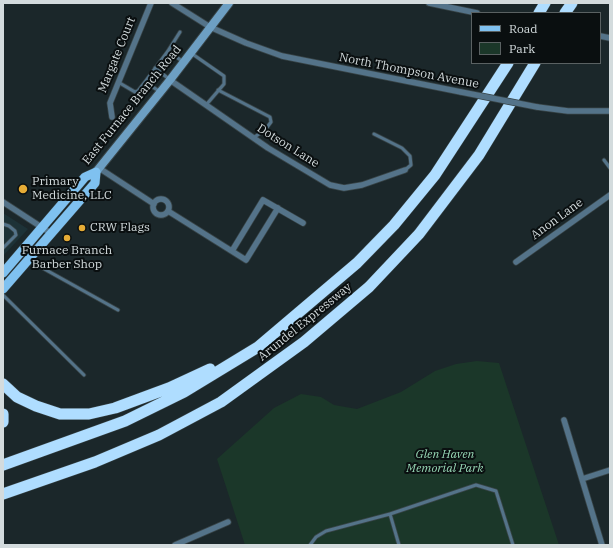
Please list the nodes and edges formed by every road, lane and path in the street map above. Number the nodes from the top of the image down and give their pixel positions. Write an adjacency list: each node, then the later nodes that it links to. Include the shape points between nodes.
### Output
1 (152, 3): 19 (street, Margate Court)
2 (172, 3): 10 (street, North Thompson Avenue)
3 (229, 3): 10 (main road, East Furnace Branch Road)
4 (429, 3): 7 (street)
5 (545, 3): 8 (highway)
6 (572, 3): 9 (highway)
7 (472, 12)
8 (540, 12)
9 (567, 12)
10 (210, 27): 13 (main road, East Furnace Branch Road); 24 (street, North Thompson Avenue, bridge, via 282,56 537,107 568,111)
11 (180, 32): 12 (lane)
12 (168, 51): 14 (lane); 17 (lane)
13 (191, 53): 14 (main road, East Furnace Branch Road); 21 (lane, via 224,76 224,84)
14 (184, 62): 18 (main road, East Furnace Branch Road)
15 (507, 64): 51 (highway, Arundel Expressway, via 435,175 394,225 357,263)
16 (534, 64): 60 (highway, Arundel Expressway, via 479,155 444,202 419,234 369,287 343,310 304,342 221,402 128,450)
17 (155, 68): 18 (lane); 20 (lane)
18 (170, 80): 22 (main road, East Furnace Branch Road); 23 (street, Dotson Lane)
19 (118, 82): 20 (lane, via 135,92); 25 (street, Margate Court, via 110,103)
20 (145, 82): 22 (lane)
21 (218, 90): 23 (lane); 27 (lane, via 270,117 271,122 265,130)
22 (160, 92): 30 (main road, East Furnace Branch Road)
23 (206, 105): 27 (street, Dotson Lane)
24 (610, 111)
25 (112, 117)
26 (374, 134): 31 (lane, via 402,148 410,156 411,164)
27 (253, 138): 31 (street, Dotson Lane, via 330,185 344,188 362,185)
28 (604, 160): 29 (lane)
29 (610, 168)
30 (98, 170): 34 (street); 39 (main road, East Furnace Branch Road, via 75,183); 40 (main road, via 95,183)
31 (405, 170)
32 (610, 194): 46 (street, Anon Lane)
33 (3, 202): 39 (street)
34 (154, 204): 36 (street, via 155,213 160,215); 36 (street, via 157,200 166,202 169,206)
35 (278, 208): 37 (street); 44 (street, via 263,200); 44 (street, via 246,260)
36 (168, 211): 44 (street)
37 (303, 223)
38 (3, 224): 42 (lane, via 15,230 16,235)
39 (42, 227): 40 (street); 47 (main road, East Furnace Branch Road)
40 (52, 234): 45 (main road)
41 (5, 240): 42 (lane)
42 (8, 243): 43 (lane)
43 (3, 248)
44 (232, 251)
45 (29, 260): 48 (main road); 50 (lane)
46 (516, 262)
47 (4, 271)
48 (3, 289)
49 (3, 295): 52 (lane)
50 (118, 310)
51 (258, 347): 53 (highway, via 222,361 205,372 169,388 116,408 89,414 60,414 36,406 17,397); 57 (highway, Arundel Expressway, via 184,392 125,421)
52 (84, 375)
53 (3, 384)
54 (3, 414): 56 (highway)
55 (564, 420): 59 (street)
56 (3, 422)
57 (3, 465)
58 (610, 470): 59 (street)
59 (582, 479): 69 (street)
60 (44, 480): 61 (highway, Arundel Expressway); 62 (highway, via 32,490)
61 (3, 494)
62 (3, 501)
63 (390, 514): 66 (lane, via 326,531 316,537); 67 (lane); 68 (lane, via 476,485 496,491)
64 (228, 522): 65 (street)
65 (178, 544)
66 (310, 545)
67 (399, 545)
68 (513, 545)
69 (602, 545)

